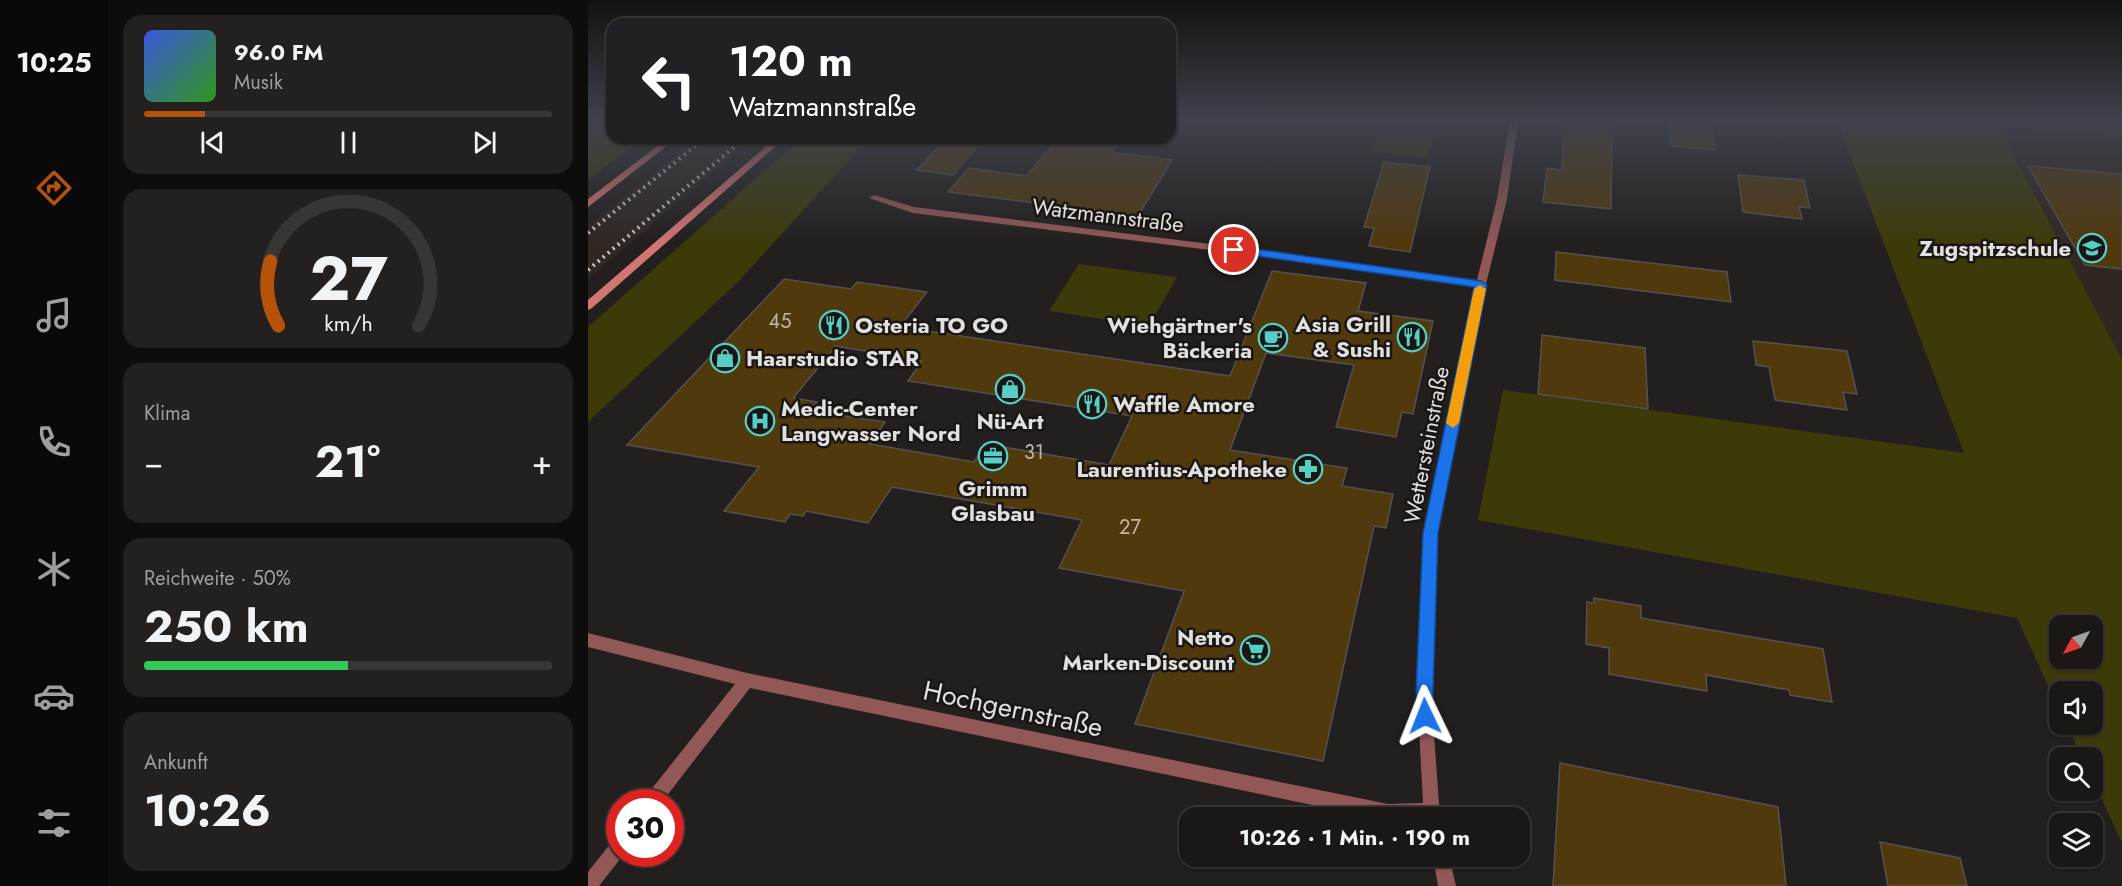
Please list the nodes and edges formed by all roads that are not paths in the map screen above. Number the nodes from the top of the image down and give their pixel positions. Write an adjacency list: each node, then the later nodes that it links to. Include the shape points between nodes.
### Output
1 (642, 162): 5 (main road)
2 (753, 162): 7 (main road)
3 (1508, 162): 6 (street, Wettersteinstraße)
4 (874, 198): 6 (street, Watzmannstraße, via 913,210)
5 (588, 204)
6 (1481, 285): 12 (street, Wettersteinstraße, via 1430,533 1424,692)
7 (588, 306)
8 (588, 640): 9 (street, Hochgernstraße)
9 (747, 680): 10 (street); 11 (street, Hochgernstraße)
10 (662, 789)
11 (1364, 807)
12 (1431, 807)
13 (606, 863): 15 (street)
14 (1443, 867): 16 (street)
15 (588, 886)
16 (1447, 886)

